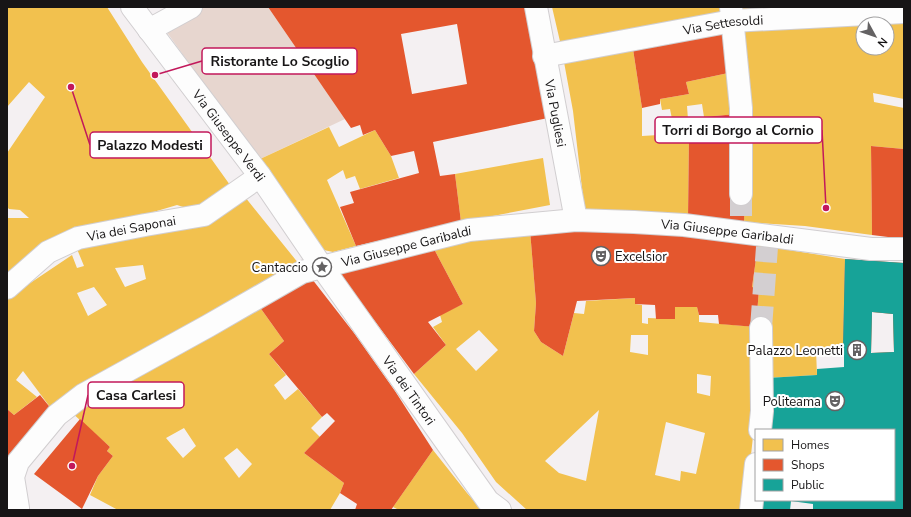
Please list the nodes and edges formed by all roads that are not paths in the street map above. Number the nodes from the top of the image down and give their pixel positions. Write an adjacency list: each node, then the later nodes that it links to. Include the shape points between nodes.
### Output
1 (132, 7): 6 (street, Via Giuseppe Verdi)
2 (191, 7): 6 (street)
3 (536, 7): 7 (street, Via Pugliesi)
4 (904, 12): 5 (street, Via Settesoldi)
5 (732, 14): 7 (street, Via Settesoldi); 9 (street, via 741,108)
6 (149, 30): 8 (street, Via Giuseppe Verdi)
7 (544, 56): 10 (street, Via Pugliesi)
8 (260, 176): 12 (street, Via Giuseppe Verdi); 13 (street, Via dei Saponai, via 204,215 78,238 48,252)
9 (741, 194)
10 (576, 220): 11 (street, Via Giuseppe Garibaldi, via 741,227 768,241); 12 (street, Via Giuseppe Garibaldi, via 469,230)
11 (904, 249)
12 (322, 267): 17 (street, Via Giuseppe Garibaldi, via 302,272 83,395 57,415 18,462 13,477); 18 (street, Via dei Tintori, via 488,500)
13 (7, 288)
14 (761, 328): 15 (street)
15 (760, 429)
16 (755, 473): 19 (street)
17 (17, 510)
18 (500, 510)
19 (751, 510)

